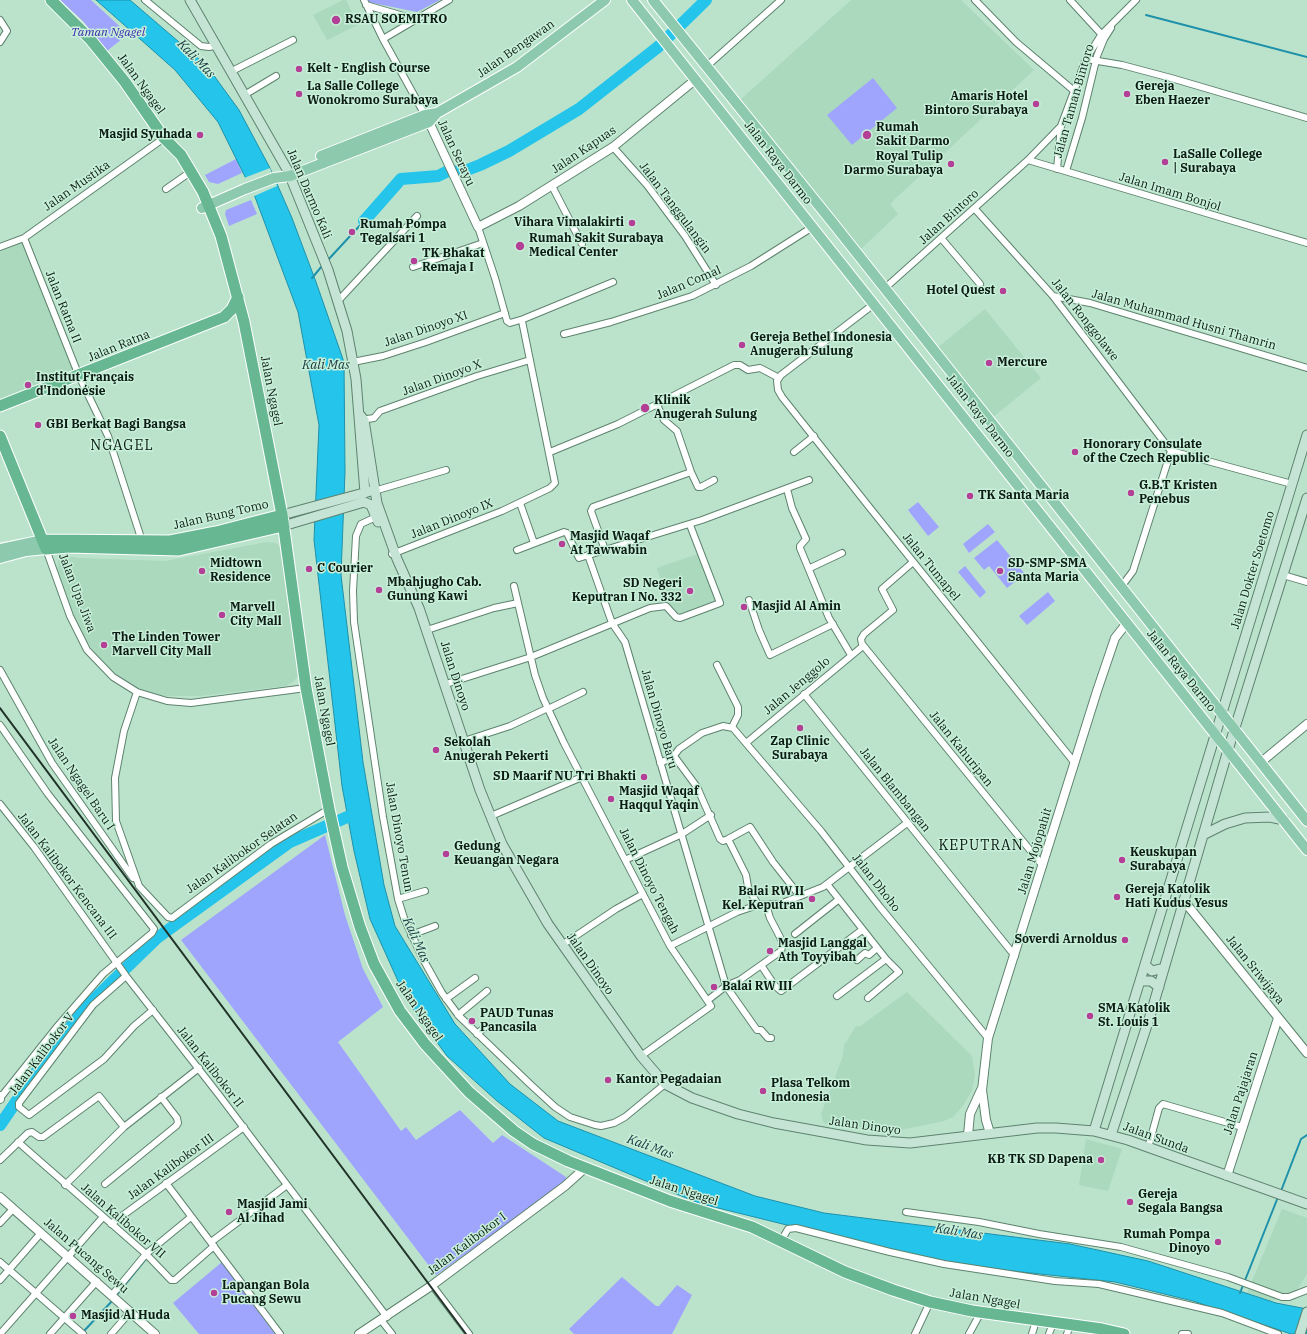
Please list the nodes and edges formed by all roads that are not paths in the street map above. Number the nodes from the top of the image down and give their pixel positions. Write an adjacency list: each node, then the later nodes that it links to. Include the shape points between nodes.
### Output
1 (52, 0): 31 (highway, Jalan Ngagel, via 90,39 125,82)
2 (145, 0): 19 (street, via 201,46 209,48)
3 (190, 0): 19 (main road, Jalan Darmo Kali)
4 (449, 0): 14 (street)
5 (605, 0): 28 (main road, Jalan Bengawan, via 517,67)
6 (632, 0): 25 (main road, Jalan Raya Darmo)
7 (652, 0): 22 (main road, Jalan Raya Darmo)
8 (781, 0): 22 (street)
9 (975, 0): 26 (street, via 1016,42)
10 (1070, 0): 15 (street)
11 (1136, 0): 15 (street)
12 (365, 3): 14 (street); 16 (street, Jalan Serayu)
13 (0, 20): 18 (street, via 7,31)
14 (417, 20): 16 (street)
15 (1103, 36): 20 (street, Jalan Taman Bintoro); 21 (street, Jalan Taman Bintoro)
16 (383, 39): 28 (street, Jalan Serayu)
17 (293, 40): 23 (street)
18 (0, 42)
19 (217, 45): 23 (main road, Jalan Darmo Kali)
20 (1086, 59): 21 (street); 26 (street, Jalan Taman Bintoro)
21 (1096, 60): 29 (street, via 1220,92); 36 (street, Jalan Taman Bintoro)
22 (707, 66): 56 (main road, Jalan Raya Darmo)
23 (232, 71): 27 (main road, Jalan Darmo Kali)
24 (276, 76): 27 (street)
25 (695, 80): 32 (street, Jalan Kapuas); 45 (main road, Jalan Raya Darmo)
26 (1073, 90): 30 (street, Jalan Taman Bintoro)
27 (246, 94): 38 (main road, Jalan Darmo Kali)
28 (427, 118): 38 (main road, Jalan Bengawan); 44 (street, Jalan Serayu)
29 (1307, 118)
30 (1061, 126): 34 (street, Jalan Taman Bintoro); 35 (street, Jalan Taman Bintoro)
31 (164, 138): 33 (highway, Jalan Ngagel); 46 (street, Jalan Mustika)
32 (613, 147): 39 (street, Jalan Kapuas); 55 (street, Jalan Tanggulangin, via 647,185 686,236)
33 (175, 150): 37 (highway, Jalan Ngagel); 41 (highway, Jalan Ngagel, via 181,155)
34 (1028, 160): 35 (street, Jalan Imam Bonjol); 42 (street, Jalan Bintoro)
35 (1057, 169): 36 (street, Jalan Imam Bonjol)
36 (1066, 171): 49 (street, Jalan Imam Bonjol)
37 (186, 175): 40 (street); 41 (highway, Jalan Ngagel)
38 (284, 176): 41 (main road, Jalan Bengawan); 59 (main road, Jalan Darmo Kali)
39 (552, 186): 44 (street, Jalan Kapuas); 50 (street)
40 (166, 189)
41 (205, 206): 58 (highway, Jalan Ngagel, via 217,237 223,244)
42 (975, 209): 47 (street, Jalan Bintoro); 57 (street, Jalan Ronggolawe)
43 (417, 216): 59 (street)
44 (478, 227): 48 (street, Jalan Serayu)
45 (811, 228): 55 (street, Jalan Comal); 60 (main road, Jalan Raya Darmo)
46 (24, 238): 51 (street, Jalan Mustika); 69 (street, Jalan Ratna II)
47 (941, 238): 54 (street); 56 (street, Jalan Bintoro)
48 (483, 242): 52 (street); 61 (street, Jalan Serayu)
49 (1307, 243)
50 (582, 244)
51 (0, 247)
52 (413, 267)
53 (613, 282): 63 (street)
54 (980, 284)
55 (716, 285): 65 (street, Jalan Comal, via 670,304)
56 (884, 289): 74 (main road, Jalan Raya Darmo)
57 (1054, 296): 68 (street, Jalan Muhammad Husni Thamrin, via 1090,303); 81 (street, Jalan Ronggolawe)
58 (238, 297): 62 (highway); 64 (highway, Jalan Ngagel)
59 (338, 301): 67 (main road, Jalan Darmo Kali)
60 (874, 304): 70 (street); 75 (main road, Jalan Raya Darmo)
61 (505, 313): 63 (street, Jalan Serayu, via 510,323); 67 (street, Jalan Dinoyo XI, via 383,356)
62 (224, 318): 64 (highway); 69 (highway, Jalan Ratna)
63 (521, 320): 66 (street)
64 (244, 322): 94 (highway, Jalan Ngagel)
65 (564, 334)
66 (530, 360): 73 (street, Jalan Dinoyo X, via 380,411 374,418); 82 (street)
67 (353, 362): 73 (main road, Jalan Darmo Kali)
68 (1307, 368)
69 (79, 376): 72 (highway, Jalan Ratna); 96 (street, Jalan Ratna II, via 108,436)
70 (778, 380): 71 (street, via 760,368 748,370 740,365 734,365); 78 (street, Jalan Tumapel, via 778,390 782,397)
71 (657, 405): 82 (street); 85 (street, via 663,418 677,431)
72 (0, 406)
73 (361, 419): 90 (main road, Jalan Darmo Kali)
74 (990, 421): 75 (main road, via 990,431 984,435); 79 (main road, Jalan Raya Darmo)
75 (977, 433): 80 (main road, Jalan Raya Darmo)
76 (1307, 435): 88 (main road, Jalan Dokter Soetomo)
77 (0, 436): 98 (highway, Jalan Upa Jiwa)
78 (814, 436): 83 (street); 106 (street, Jalan Tumapel)
79 (1002, 438): 80 (main road, via 994,439); 111 (main road, Jalan Raya Darmo)
80 (989, 448): 116 (main road, Jalan Raya Darmo)
81 (1171, 451): 88 (street); 111 (street, via 1133,572)
82 (550, 452): 92 (street, Jalan Dinoyo IX, via 555,483)
83 (794, 452)
84 (446, 470): 90 (street)
85 (691, 472): 86 (street, via 699,487); 100 (street, via 593,508 591,511)
86 (714, 480)
87 (809, 480): 89 (street)
88 (1292, 484): 129 (main road, Jalan Dokter Soetomo)
89 (787, 489): 95 (street); 107 (street, via 792,508 806,539 800,546)
90 (364, 495): 93 (main road, Jalan Dinoyo, via 364,502 370,504); 94 (main road, Jalan Bung Tomo, via 305,509); 94 (main road, Jalan Bung Tomo, via 307,518); 103 (main road, Jalan Dinoyo)
91 (1307, 498): 108 (main road)
92 (520, 503): 97 (street); 103 (street, Jalan Dinoyo IX)
93 (376, 517): 103 (main road, Jalan Dinoyo); 162 (street, Jalan Dinoyo Tenun, via 362,524 356,536 353,591 383,817)
94 (282, 520): 96 (highway, Jalan Bung Tomo, via 177,540); 98 (highway, Jalan Bung Tomo, via 180,550); 124 (highway, Jalan Ngagel)
95 (690, 524): 100 (street); 114 (street, via 719,603 680,618 661,605)
96 (142, 540): 98 (highway, Jalan Bung Tomo)
97 (534, 543): 101 (street); 104 (street, via 564,532 577,557)
98 (45, 544): 99 (main road, Jalan Bung Tomo); 105 (main road, Jalan Bung Tomo); 125 (street, Jalan Upa Jiwa, via 70,616 87,650 113,677)
99 (0, 549)
100 (608, 549): 104 (street)
101 (517, 550)
102 (842, 553): 107 (street)
103 (395, 555): 117 (main road, Jalan Dinoyo, via 420,608)
104 (588, 556): 114 (street, Jalan Dinoyo Baru)
105 (0, 558)
106 (913, 562): 118 (street, via 882,589 893,610 861,638); 139 (street, Jalan Tumapel)
107 (810, 568): 115 (street)
108 (1283, 575): 109 (street); 133 (main road)
109 (1307, 582)
110 (514, 586): 113 (street, Jalan Dinoyo Tengah)
111 (1121, 587): 129 (main road, Jalan Raya Darmo)
112 (749, 600): 115 (street, via 770,655)
113 (518, 602): 117 (street); 120 (street, Jalan Dinoyo Tengah)
114 (612, 623): 120 (street); 140 (street, Jalan Dinoyo Baru, via 624,642)
115 (833, 624): 119 (street)
116 (1126, 624): 134 (main road, Jalan Raya Darmo); 139 (street, Jalan Mojopahit, via 1115,638)
117 (427, 630): 123 (main road, Jalan Dinoyo)
118 (863, 646): 119 (street, Jalan Jenggolo); 155 (street, Jalan Kahuripan)
119 (851, 655): 127 (street, Jalan Jenggolo)
120 (531, 657): 123 (street); 128 (street, Jalan Dinoyo Tengah, via 537,683)
121 (717, 665): 132 (street, via 738,707 738,715)
122 (0, 670): 158 (street, Jalan Ngagel Baru I, via 52,763)
123 (446, 684): 135 (main road, Jalan Dinoyo)
124 (306, 688): 125 (street, Jalan Upa Jiwa, via 191,703 167,701); 144 (highway, Jalan Ngagel)
125 (137, 692): 158 (street, via 124,731 115,791 117,826)
126 (583, 692): 128 (street)
127 (804, 694): 136 (street, Jalan Jenggolo); 149 (street, Jalan Blambangan)
128 (548, 709): 135 (street, via 510,726); 142 (street, Jalan Dinoyo Tengah)
129 (1222, 713): 133 (main road, Jalan Raya Darmo); 134 (main road, Jalan Dokter Soetomo)
130 (1307, 724): 141 (street)
131 (0, 725): 179 (street, via 28,767 154,929)
132 (732, 727): 136 (street, Jalan Dhoho); 138 (street, via 718,727 702,733 679,749)
133 (1234, 729): 137 (main road); 141 (main road, Jalan Raya Darmo)
134 (1215, 734): 137 (main road, Jalan Raya Darmo); 181 (main road, Jalan Dokter Soetomo)
135 (464, 741): 145 (main road, Jalan Dinoyo)
136 (746, 743): 156 (street, Jalan Dhoho)
137 (1228, 750): 147 (main road, Jalan Raya Darmo); 151 (main road)
138 (674, 756): 140 (street); 146 (street, via 696,787)
139 (1074, 762): 155 (street, Jalan Mojopahit)
140 (660, 763): 150 (street, Jalan Dinoyo Baru)
141 (1260, 763): 148 (main road, Jalan Raya Darmo)
142 (582, 777): 145 (street); 154 (street, Jalan Dinoyo Tengah)
143 (0, 804): 179 (street, Jalan Kalibokor Kencana III)
144 (329, 812): 167 (street, Jalan Kalibokor Selatan, via 270,844); 217 (highway, Jalan Ngagel, via 350,895 369,954 406,1020 443,1065 492,1112 533,1144)
145 (491, 816): 173 (main road, Jalan Dinoyo, via 502,844 529,894)
146 (711, 816): 150 (street); 152 (street, via 720,839)
147 (1284, 820): 151 (main road, via 1270,816 1245,818); 153 (main road, Jalan Raya Darmo)
148 (1307, 822)
149 (907, 823): 156 (street); 176 (street, Jalan Blambangan)
150 (682, 834): 154 (street); 169 (street, Jalan Dinoyo Baru)
151 (1203, 835): 164 (main road)
152 (728, 839): 161 (street, via 750,827); 165 (street)
153 (1307, 850)
154 (625, 860): 160 (street, Jalan Dinoyo Tengah)
155 (1043, 866): 176 (street, Jalan Mojopahit)
156 (849, 867): 157 (street); 199 (street, Jalan Dhoho)
157 (827, 884): 161 (street); 163 (street)
158 (139, 886): 167 (street, Jalan Ngagel Baru I)
159 (425, 890): 162 (street)
160 (643, 894): 173 (street); 174 (street, Jalan Dinoyo Tengah)
161 (799, 895): 166 (street, via 777,904)
162 (398, 899): 172 (street, Jalan Dinoyo Tenun)
163 (838, 900): 170 (street); 171 (street)
164 (1184, 901): 182 (main road); 195 (street, Jalan Sriwijaya)
165 (758, 905): 166 (street); 169 (street, via 736,912)
166 (766, 905): 180 (street, via 783,944 779,954)
167 (170, 918)
168 (435, 926): 172 (street)
169 (710, 926): 174 (street); 186 (street, Jalan Dinoyo Baru)
170 (862, 930): 175 (street); 180 (street, via 781,991)
171 (795, 934)
172 (411, 935): 191 (street, Jalan Dinoyo Tenun)
173 (562, 945): 201 (main road, Jalan Dinoyo)
174 (670, 946): 192 (street, Jalan Dinoyo Tengah)
175 (877, 948): 177 (street); 178 (street)
176 (1015, 956): 199 (street, Jalan Mojopahit)
177 (886, 959): 189 (street); 190 (street, via 899,972)
178 (857, 960)
179 (117, 962): 183 (street, Jalan Kalibokor II); 205 (street, via 82,997)
180 (761, 965): 186 (street, via 740,980)
181 (1145, 965): 182 (main road, via 1152,971); 185 (main road, Jalan Dokter Soetomo)
182 (1164, 968): 187 (main road)
183 (123, 973): 193 (street, Jalan Kalibokor II); 193 (street, Jalan Kalibokor V, via 93,1005 18,1103 19,1106 29,1115 104,1060 134,1026)
184 (475, 978): 191 (street)
185 (1140, 981): 187 (main road, via 1152,981); 210 (main road, Jalan Dokter Soetomo)
186 (726, 986): 192 (street); 198 (street, via 757,1030)
187 (1159, 987): 213 (main road)
188 (487, 992): 194 (street)
189 (837, 996)
190 (868, 998)
191 (446, 999): 194 (street, Jalan Dinoyo Tenun)
192 (708, 1000): 201 (street, via 711,1006 709,1008)
193 (153, 1010): 202 (street, Jalan Kalibokor II)
194 (458, 1015): 197 (street, Jalan Dinoyo Tenun)
195 (1278, 1018): 200 (street, Jalan Sriwijaya); 208 (street, Jalan Pajajaran)
196 (485, 1027): 197 (street)
197 (477, 1034): 203 (street, Jalan Dinoyo Tenun, via 555,1107 570,1117 586,1123 601,1126 614,1124)
198 (771, 1038)
199 (988, 1038): 204 (street, Jalan Mojopahit)
200 (1307, 1053)
201 (641, 1056): 203 (main road, Jalan Dinoyo)
202 (198, 1068): 206 (street); 209 (street, Jalan Kalibokor II)
203 (665, 1084): 212 (main road, Jalan Dinoyo, via 692,1098 738,1114 867,1140 910,1143)
204 (982, 1090): 211 (street, Jalan Mojopahit); 212 (street, Jalan Mojopahit, via 970,1114)
205 (0, 1097)
206 (161, 1097): 207 (street); 220 (street, via 178,1123)
207 (124, 1127): 214 (street, via 99,1096 43,1137 30,1132); 221 (street)
208 (1242, 1127): 215 (street, via 1163,1104 1159,1108); 218 (street, Jalan Pajajaran)
209 (244, 1128): 219 (street, Jalan Kalibokor III); 222 (street, Jalan Kalibokor II)
210 (1094, 1131): 211 (main road, Jalan Sunda, via 1056,1128); 213 (main road, Jalan Sunda)
211 (990, 1133): 212 (main road, Jalan Dinoyo)
212 (968, 1135)
213 (1111, 1135): 215 (main road, Jalan Sunda)
214 (18, 1142): 216 (street); 221 (street, Jalan Kalibokor VII)
215 (1148, 1148): 218 (main road, Jalan Sunda)
216 (0, 1160)
217 (585, 1168): 232 (highway, Jalan Ngagel, via 670,1201 752,1226); 240 (street, Jalan Kalibokor I, via 556,1193)
218 (1227, 1176): 224 (main road, Jalan Sunda)
219 (166, 1183): 228 (street); 230 (street, Jalan Kalibokor III)
220 (105, 1184)
221 (65, 1185): 227 (street, Jalan Kalibokor VII)
222 (287, 1185): 233 (street); 249 (street, Jalan Kalibokor II)
223 (0, 1197): 225 (street, Jalan Pucang Sewu)
224 (1307, 1204)
225 (13, 1208): 229 (street); 231 (street, Jalan Pucang Sewu)
226 (906, 1212): 241 (street, via 1121,1247 1228,1277 1282,1298)
227 (103, 1217): 230 (street, Jalan Kalibokor VII); 234 (street)
228 (191, 1217): 233 (street); 235 (street)
229 (0, 1223)
230 (111, 1224): 235 (street, Jalan Kalibokor VII)
231 (41, 1233): 234 (street, Jalan Pucang Sewu); 237 (street)
232 (781, 1241): 244 (highway, Jalan Ngagel, via 859,1278); 270 (street, via 788,1229 796,1228 950,1265 1055,1281 1099,1284 1222,1313)
233 (212, 1244): 235 (street, Jalan Kalibokor VII, via 174,1281); 259 (street)
234 (68, 1256): 239 (street, Jalan Pucang Sewu); 242 (street)
235 (149, 1256): 243 (street)
236 (0, 1262): 237 (street)
237 (9, 1269): 238 (street); 242 (street)
238 (0, 1280)
239 (97, 1281): 243 (street, Jalan Pucang Sewu); 248 (street)
240 (432, 1285): 249 (street, Jalan Kalibokor I); 262 (street)
241 (1307, 1290)
242 (35, 1292): 248 (street); 255 (street)
243 (115, 1297): 245 (street, Jalan Pucang Sewu)
244 (930, 1302): 246 (highway, Jalan Ngagel); 263 (street)
245 (131, 1312): 257 (street); 258 (street, Jalan Pucang Sewu)
246 (981, 1312): 250 (highway, Jalan Ngagel); 264 (street)
247 (1307, 1312): 271 (main road)
248 (64, 1317): 254 (street); 256 (street)
249 (384, 1319): 260 (street, Jalan Kalibokor I); 261 (street, Jalan Kalibokor II)
250 (1036, 1320): 251 (highway, Jalan Ngagel); 265 (street)
251 (1052, 1322): 252 (highway, Jalan Ngagel); 266 (street)
252 (1068, 1329): 253 (highway, Jalan Ngagel)
253 (1101, 1332): 267 (highway, Jalan Ngagel)
254 (82, 1333)
255 (0, 1334)
256 (50, 1334)
257 (111, 1334)
258 (155, 1334)
259 (280, 1334)
260 (359, 1334)
261 (392, 1334)
262 (469, 1334)
263 (914, 1334)
264 (969, 1334)
265 (1032, 1334)
266 (1050, 1334)
267 (1124, 1334)
268 (1182, 1334): 269 (street)
269 (1188, 1334)
270 (1278, 1334)
271 (1300, 1334)

